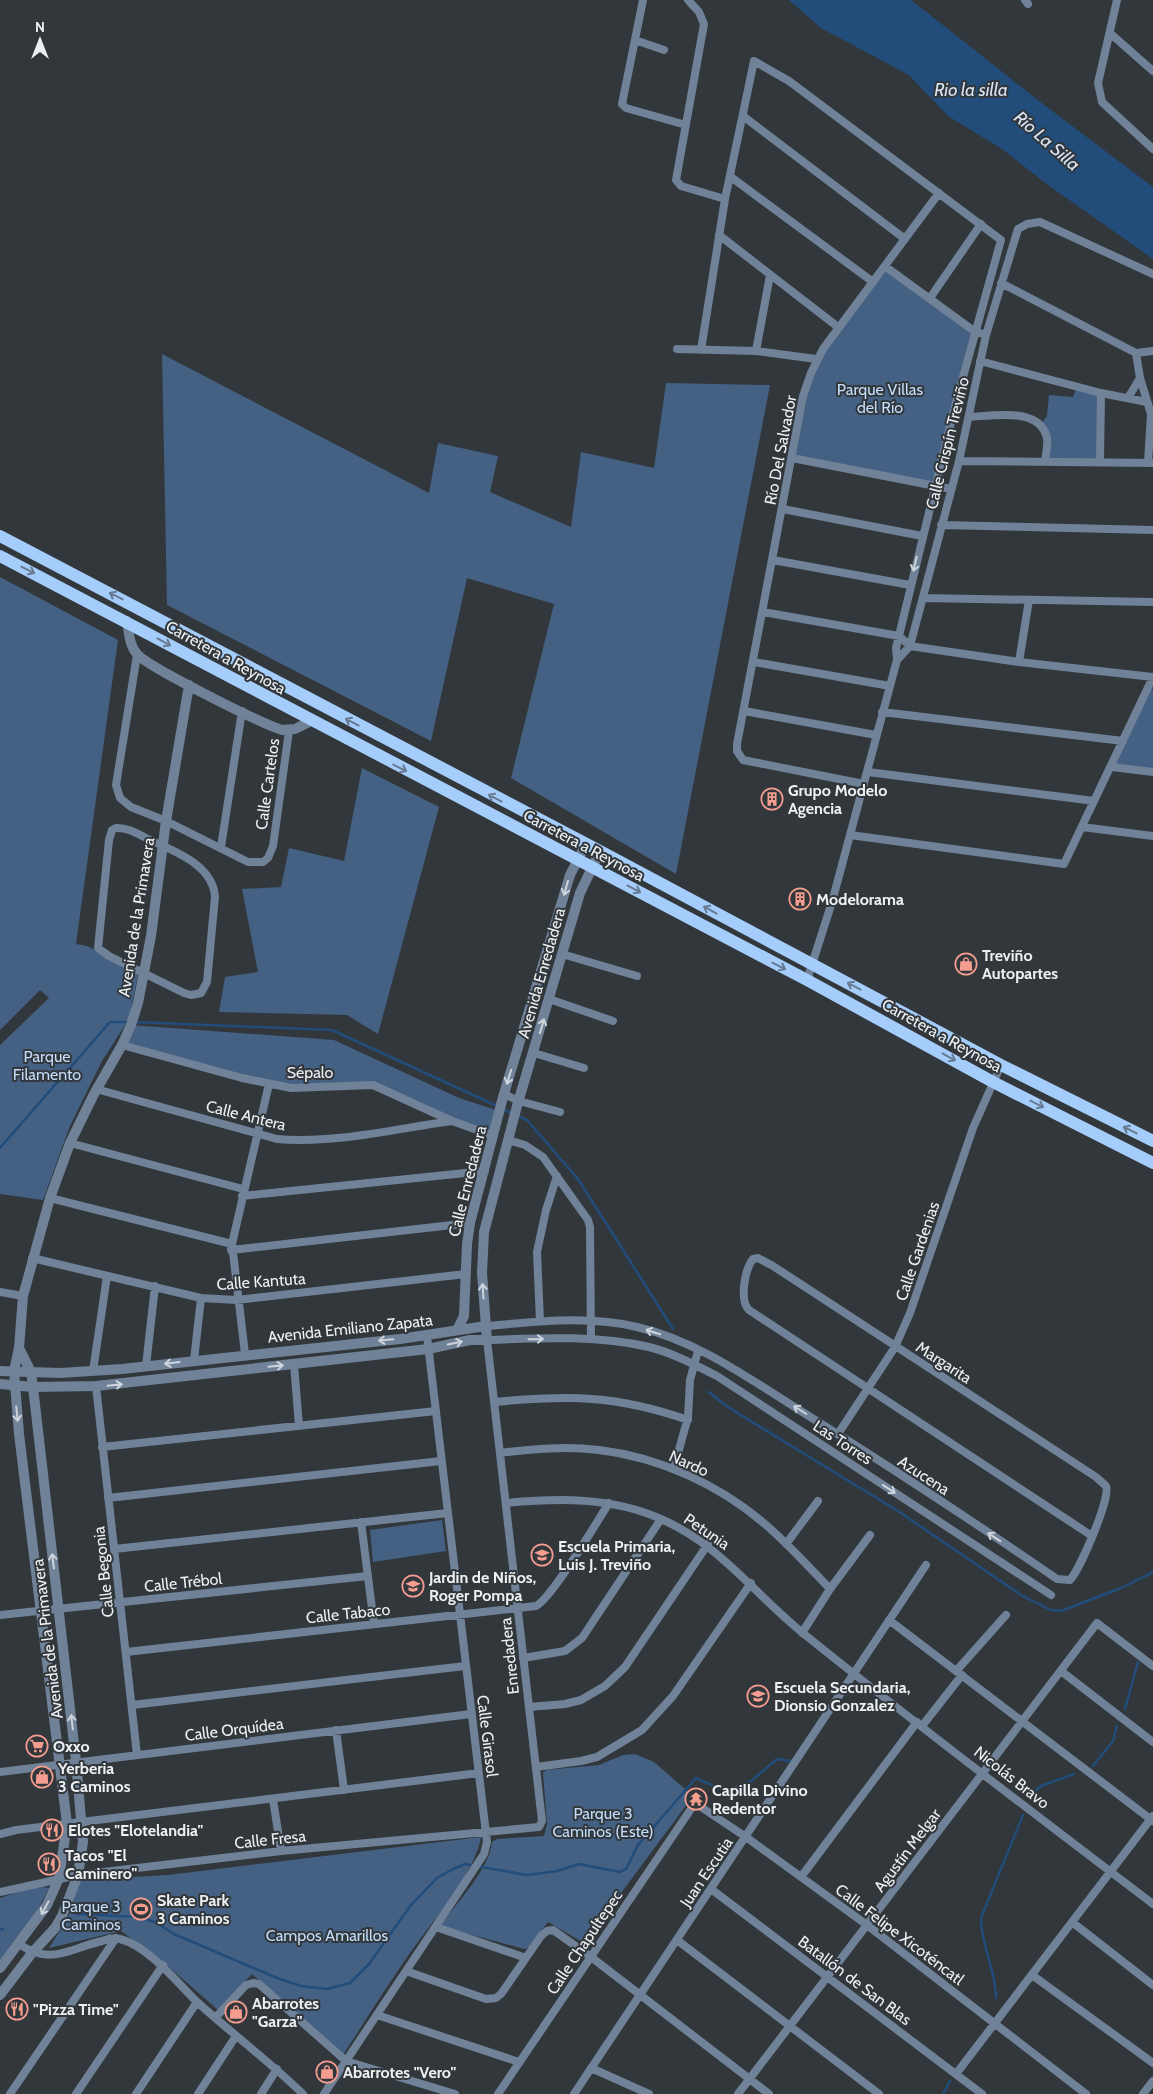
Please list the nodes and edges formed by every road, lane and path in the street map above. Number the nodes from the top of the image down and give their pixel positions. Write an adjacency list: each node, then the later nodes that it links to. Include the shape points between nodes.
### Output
1 (643, 0): 5 (street)
2 (688, 0): 9 (street, via 704,24)
3 (1117, 0): 4 (street)
4 (1111, 34): 7 (street); 10 (street, via 1098,82 1102,102)
5 (635, 40): 6 (street); 9 (street, via 622,104 626,108)
6 (664, 50)
7 (1153, 71)
8 (743, 116): 11 (street); 12 (street, via 754,61); 16 (street)
9 (686, 125): 13 (street, via 676,180 678,184)
10 (1153, 149)
11 (731, 176): 13 (street); 20 (street)
12 (940, 192): 14 (street); 16 (street, Río Del Salvador)
13 (725, 199): 15 (street)
14 (981, 224): 22 (street); 24 (street, Calle Crispín Treviño, via 1001,240)
15 (719, 235): 19 (street); 27 (street)
16 (905, 238): 17 (street, Río Del Salvador)
17 (886, 267): 20 (street, Río Del Salvador); 22 (street)
18 (1153, 274): 21 (street, Calle Crispín Treviño, via 1040,222 1018,229)
19 (770, 275): 23 (street); 28 (street)
20 (873, 282): 23 (street, Río Del Salvador)
21 (1001, 283): 25 (street, Calle Crispín Treviño); 30 (street)
22 (930, 298): 24 (street)
23 (838, 327): 31 (street, Río Del Salvador)
24 (974, 330): 25 (street); 44 (street, Calle Crispín Treviño)
25 (986, 335): 32 (street, Calle Crispín Treviño)
26 (677, 349): 27 (street)
27 (701, 350): 28 (street)
28 (756, 351): 31 (street)
29 (1153, 351): 30 (street)
30 (1136, 353): 33 (street)
31 (816, 359): 39 (street, Río Del Salvador, via 803,396)
32 (980, 361): 34 (street); 38 (street, Calle Crispín Treviño)
33 (1140, 378): 35 (street); 36 (street)
34 (1101, 392): 35 (street); 42 (street)
35 (1128, 398): 36 (street)
36 (1147, 402): 37 (street)
37 (1152, 414): 43 (street)
38 (969, 418): 40 (street, Calle Crispín Treviño); 41 (street, via 1007,415 1036,421 1047,438)
39 (792, 458): 44 (street); 46 (street, Río Del Salvador)
40 (959, 461): 41 (street); 45 (street, Calle Crispín Treviño)
41 (1045, 462): 42 (street)
42 (1100, 462): 43 (street)
43 (1150, 463)
44 (935, 486): 45 (street); 50 (street, Calle Crispín Treviño)
45 (950, 489): 47 (street, Calle Crispín Treviño)
46 (783, 509): 50 (street); 52 (street, Río Del Salvador)
47 (941, 525): 48 (street); 54 (street, Calle Crispín Treviño)
48 (1153, 530)
49 (0, 536): 58 (main road, Carretera a Reynosa, one-way to 49)
50 (922, 536): 53 (street, Calle Crispín Treviño, one-way to 53)
51 (0, 556): 56 (main road, Carretera a Reynosa, one-way to 56)
52 (773, 560): 53 (street); 59 (street, Río Del Salvador)
53 (910, 585): 61 (street, Calle Crispín Treviño)
54 (923, 598): 55 (street); 62 (street, Calle Crispín Treviño)
55 (1029, 600): 57 (street); 66 (street)
56 (90, 602): 58 (main road, via 117,611); 60 (main road, Carretera a Reynosa)
57 (1153, 602)
58 (142, 610): 87 (main road, Carretera a Reynosa, one-way to 58)
59 (763, 612): 61 (street); 65 (street, Río Del Salvador)
60 (127, 621): 63 (street); 73 (main road, Carretera a Reynosa, one-way to 73)
61 (899, 636): 62 (street); 64 (street, Calle Crispín Treviño)
62 (910, 646): 64 (street, Calle Crispín Treviño); 66 (street)
63 (137, 655): 68 (street); 82 (street, via 116,785 120,798 131,807)
64 (897, 660): 69 (street, Calle Crispín Treviño)
65 (754, 662): 69 (street); 71 (street, Río Del Salvador)
66 (1019, 662): 67 (street)
67 (1153, 677): 76 (street)
68 (189, 685): 70 (street); 82 (street, Avenida de la Primavera)
69 (890, 686): 72 (street, Calle Crispín Treviño)
70 (242, 711): 74 (street, via 277,729); 88 (street)
71 (744, 711): 75 (street); 80 (street, Río Del Salvador, via 738,751 744,760)
72 (882, 712): 75 (street, Calle Crispín Treviño); 76 (street)
73 (311, 721): 74 (street, Calle Cartelos); 90 (main road, Carretera a Reynosa, one-way to 90)
74 (289, 731): 88 (street, Calle Cartelos, via 273,846 268,858 263,862 248,862)
75 (876, 735): 78 (street, Calle Crispín Treviño)
76 (1123, 741): 77 (street)
77 (1112, 767): 79 (street); 81 (street)
78 (868, 772): 80 (street, Calle Crispín Treviño); 81 (street)
79 (1153, 772)
80 (864, 784): 84 (street, Calle Crispín Treviño)
81 (1094, 801): 83 (street)
82 (166, 823): 86 (street, Avenida de la Primavera); 88 (street)
83 (1082, 827): 84 (street, via 1064,864); 85 (street)
84 (850, 835): 93 (street, Calle Crispín Treviño)
85 (1153, 836)
86 (164, 844): 94 (street, Avenida de la Primavera); 94 (street, via 127,829 116,828 109,840 98,948); 94 (street, via 193,862 213,884 215,897 208,973 202,993 191,995)
87 (586, 844): 89 (main road, Carretera a Reynosa); 90 (street, Avenida Enredadera)
88 (221, 847)
89 (600, 851): 91 (street, Avenida Enredadera); 93 (main road, Carretera a Reynosa, one-way to 89)
90 (577, 859): 91 (main road, Carretera a Reynosa); 106 (street, Avenida Enredadera, one-way to 106)
91 (591, 866): 92 (street, Avenida Enredadera); 96 (main road, Carretera a Reynosa, one-way to 96)
92 (562, 954): 95 (street); 97 (street, Avenida Enredadera)
93 (814, 965): 96 (street, Calle Crispín Treviño); 101 (main road, Carretera a Reynosa, one-way to 93)
94 (145, 972): 99 (street, Avenida de la Primavera, via 138,1003)
95 (637, 976)
96 (807, 980): 103 (main road, Carretera a Reynosa, one-way to 103)
97 (550, 999): 98 (street); 100 (street, Avenida Enredadera, one-way to 97)
98 (613, 1022)
99 (122, 1045): 104 (street, Sépalo); 105 (street, Avenida de la Primavera)
100 (534, 1052): 102 (street); 107 (street, Avenida Enredadera)
101 (1001, 1065): 103 (street, Calle Gardenias); 113 (main road, Carretera a Reynosa, one-way to 101)
102 (584, 1068)
103 (993, 1082): 115 (main road, Carretera a Reynosa, one-way to 115); 137 (street, Calle Gardenias, via 973,1128 910,1313)
104 (269, 1084): 109 (street, Sépalo, via 291,1088 373,1085); 111 (street)
105 (96, 1089): 111 (street, Calle Antera); 114 (street, Avenida de la Primavera)
106 (503, 1096): 107 (street); 110 (street, Calle Enredadera)
107 (518, 1104): 108 (street); 112 (street, Calle Enredadera)
108 (560, 1112)
109 (452, 1121): 110 (street, Sépalo); 111 (street, Calle Antera, via 304,1140 278,1139)
110 (495, 1129): 112 (street); 116 (street, Calle Enredadera)
111 (257, 1133): 118 (street)
112 (510, 1133): 117 (street, via 538,1152); 132 (street, Calle Enredadera, one-way to 112, via 482,1273 484,1232)
113 (1153, 1141)
114 (70, 1143): 118 (street); 119 (street, Avenida de la Primavera)
115 (1153, 1163)
116 (485, 1171): 118 (street); 120 (street, Calle Enredadera)
117 (557, 1176): 130 (street, via 537,1252); 131 (street, via 588,1220 590,1228)
118 (242, 1193): 121 (street)
119 (50, 1198): 121 (street); 122 (street, Avenida de la Primavera)
120 (470, 1223): 121 (street); 123 (street, Calle Enredadera)
121 (231, 1247): 129 (street)
122 (32, 1258): 124 (street, Calle Kantuta); 127 (street, Avenida de la Primavera)
123 (466, 1274): 129 (street, Calle Kantuta); 133 (street, Calle Enredadera, via 464,1316)
124 (107, 1276): 125 (street, Calle Kantuta); 148 (street)
125 (155, 1286): 128 (street, Calle Kantuta); 145 (street)
126 (0, 1292): 127 (street)
127 (23, 1296): 138 (street, Avenida de la Primavera)
128 (201, 1298): 129 (street, Calle Kantuta); 142 (street)
129 (238, 1300): 141 (street)
130 (540, 1321): 131 (street, Avenida Emiliano Zapata); 132 (street, Avenida Emiliano Zapata)
131 (591, 1322): 135 (street); 140 (street, Avenida Emiliano Zapata, one-way to 131, via 636,1326)
132 (486, 1326): 133 (street, Avenida Emiliano Zapata); 136 (street, Calle Enredadera)
133 (457, 1330): 134 (street, Avenida Emiliano Zapata)
134 (427, 1336): 139 (street, Calle Girasol); 141 (street, Avenida Emiliano Zapata, one-way to 141)
135 (591, 1339): 136 (street, Avenida Emiliano Zapata, one-way to 135); 144 (street, Avenida Emiliano Zapata, via 650,1348)
136 (487, 1340): 139 (street, Avenida Emiliano Zapata, one-way to 136); 156 (street, Enredadera)
137 (895, 1346): 154 (street, Calle Gardenias); 154 (street, Margarita, via 773,1266 756,1258 749,1267 744,1306); 167 (street, Margarita, via 1096,1477 1106,1486)
138 (19, 1348): 147 (street, Avenida de la Primavera); 149 (street, Avenida de la Primavera)
139 (428, 1348): 143 (street, Avenida Emiliano Zapata); 158 (street, Calle Girasol)
140 (698, 1351): 144 (street); 155 (street, Azucena, via 722,1361)
141 (245, 1354): 142 (street, Avenida Emiliano Zapata)
142 (194, 1360): 145 (street, Avenida Emiliano Zapata, one-way to 145)
143 (294, 1364): 152 (street, Avenida Emiliano Zapata, one-way to 143); 160 (street)
144 (694, 1365): 157 (street, Las Torres); 159 (street)
145 (146, 1366): 148 (street, Avenida Emiliano Zapata)
146 (0, 1371): 147 (street, Avenida Emiliano Zapata)
147 (14, 1371): 149 (street, Avenida Emiliano Zapata); 151 (street, Avenida de la Primavera)
148 (93, 1371): 149 (street, Avenida Emiliano Zapata)
149 (30, 1372): 153 (street, Avenida de la Primavera)
150 (0, 1384): 151 (street, Avenida Emiliano Zapata)
151 (14, 1386): 153 (street, Avenida Emiliano Zapata); 189 (street, Avenida de la Primavera, one-way to 189)
152 (96, 1386): 153 (street, Avenida Emiliano Zapata); 162 (street, Calle Begonia)
153 (33, 1387): 188 (street, Avenida de la Primavera, one-way to 153)
154 (868, 1389): 161 (street, Calle Gardenias); 175 (street)
155 (773, 1394): 157 (street); 161 (street, Azucena, one-way to 155)
156 (494, 1402): 159 (street, via 559,1396 610,1400 632,1403); 163 (street, Enredadera)
157 (764, 1407): 182 (street, Las Torres, one-way to 182)
158 (436, 1411): 160 (street); 164 (street, Calle Girasol)
159 (688, 1420): 165 (street)
160 (299, 1426): 162 (street)
161 (838, 1434): 179 (street, Azucena, one-way to 161)
162 (102, 1447): 166 (street, Calle Begonia)
163 (500, 1453): 165 (street, Nardo, via 560,1448 598,1450); 169 (street, Enredadera)
164 (441, 1460): 166 (street); 171 (street, Calle Girasol)
165 (674, 1468): 177 (street, Nardo, via 732,1500)
166 (108, 1498): 178 (street, Calle Begonia)
167 (1107, 1498): 175 (street, Azucena)
168 (818, 1501): 177 (street)
169 (506, 1503): 170 (street, Petunia, via 555,1500); 187 (street, Enredadera)
170 (609, 1503): 172 (street, Petunia); 187 (street, Calle Tabaco, via 545,1600 536,1606)
171 (448, 1513): 173 (street); 191 (street, Calle Girasol)
172 (661, 1519): 176 (street, Petunia); 197 (street, via 582,1638 565,1651)
173 (361, 1522): 178 (street); 181 (street)
174 (870, 1536): 184 (street)
175 (1092, 1536): 179 (street, Azucena, via 1070,1580 1057,1579)
176 (708, 1544): 183 (street, Petunia); 204 (street, via 625,1667 605,1686 581,1700)
177 (786, 1544): 184 (street, Nardo)
178 (114, 1549): 186 (street, Calle Begonia)
179 (1035, 1564): 182 (street)
180 (926, 1565): 193 (street, Juan Escutia)
181 (368, 1576): 186 (street, Calle Trébol); 194 (street)
182 (1025, 1578): 185 (street, Las Torres)
183 (751, 1583): 195 (street, Petunia); 213 (street, via 673,1696 642,1730 597,1757)
184 (830, 1589): 195 (street)
185 (1051, 1596)
186 (120, 1602): 188 (street, Calle Trébol); 196 (street, Calle Begonia)
187 (518, 1608): 191 (street, Calle Tabaco); 197 (street, Enredadera)
188 (59, 1609): 189 (street, Calle Trébol); 211 (street, Avenida de la Primavera, one-way to 188)
189 (42, 1610): 190 (street, Calle Trébol); 212 (street, Avenida de la Primavera)
190 (0, 1615)
191 (460, 1615): 194 (street, Calle Tabaco); 198 (street, Calle Girasol)
192 (1006, 1615): 202 (street)
193 (889, 1620): 201 (street, Juan Escutia); 202 (street)
194 (374, 1624): 196 (street, Calle Tabaco)
195 (802, 1633): 201 (street, Petunia)
196 (126, 1652): 203 (street, Calle Begonia)
197 (523, 1658): 204 (street, Enredadera)
198 (465, 1666): 203 (street); 205 (street, Calle Girasol)
199 (1153, 1666): 200 (street, Agustín Melgar, via 1097,1623)
200 (1061, 1671): 206 (street, Agustín Melgar); 209 (street)
201 (854, 1672): 207 (street, Nicolás Bravo); 226 (street, Juan Escutia)
202 (959, 1673): 206 (street); 207 (street)
203 (132, 1705): 210 (street, Calle Begonia)
204 (529, 1708): 213 (street, Enredadera)
205 (471, 1714): 208 (street, Calle Orquídea); 216 (street, Calle Girasol)
206 (1022, 1722): 215 (street, Agustín Melgar); 220 (street)
207 (920, 1724): 215 (street, Nicolás Bravo); 230 (street)
208 (336, 1730): 210 (street, Calle Orquídea); 217 (street)
209 (1153, 1742)
210 (137, 1755): 211 (street, Calle Orquídea)
211 (76, 1761): 212 (street, Calle Orquídea); 222 (street, Avenida de la Primavera)
212 (61, 1763): 214 (street, Calle Orquídea); 223 (street, Avenida de la Primavera)
213 (536, 1767): 221 (street, Enredadera)
214 (0, 1772)
215 (983, 1772): 228 (street, Nicolás Bravo); 236 (street, Agustín Melgar)
216 (479, 1773): 217 (street); 224 (street, Calle Girasol)
217 (344, 1790): 218 (street)
218 (272, 1799): 222 (street); 227 (street)
219 (693, 1805): 226 (street, Calle Felipe Xicoténcatl, via 698,1804); 242 (street, Calle Chapultepec)
220 (1152, 1819): 228 (street)
221 (542, 1821): 224 (street, Calle Fresa, via 539,1827)
222 (82, 1822): 223 (street); 229 (street, Avenida de la Primavera, via 83,1842)
223 (68, 1824): 225 (street); 231 (street, Avenida de la Primavera)
224 (486, 1832): 227 (street, Calle Fresa); 237 (street, Calle Girasol, via 484,1854)
225 (0, 1834)
226 (746, 1836): 230 (street, Calle Felipe Xicoténcatl); 232 (street, Juan Escutia)
227 (281, 1851): 229 (street, Calle Fresa)
228 (1110, 1871): 234 (street, Nicolás Bravo); 235 (street)
229 (78, 1875): 231 (street, Calle Fresa); 241 (street, Avenida de la Primavera, via 55,1928)
230 (801, 1877): 236 (street, Calle Felipe Xicoténcatl)
231 (59, 1878): 233 (street, Calle Fresa); 240 (street, Avenida de la Primavera, one-way to 240, via 42,1915)
232 (711, 1889): 239 (street, Juan Escutia); 248 (street, Batallón de San Blas)
233 (0, 1892)
234 (1153, 1904)
235 (1072, 1922): 247 (street); 249 (street)
236 (867, 1925): 248 (street, Agustín Melgar); 255 (street, Calle Felipe Xicoténcatl)
237 (436, 1927): 243 (street); 246 (street, Calle Girasol)
238 (116, 1938): 241 (street, via 58,1953); 244 (street); 266 (street)
239 (677, 1940): 251 (street, Juan Escutia); 256 (street)
240 (19, 1944): 241 (street); 245 (street, Avenida de la Primavera)
241 (32, 1953): 250 (street, Avenida de la Primavera)
242 (591, 1957): 243 (street, via 550,1930 541,1936); 251 (street); 259 (street, Calle Chapultepec)
243 (526, 1958): 246 (street, via 496,1998 486,1999)
244 (163, 1965): 252 (street); 267 (street)
245 (0, 1968)
246 (406, 1971): 253 (street, Calle Girasol)
247 (1032, 1975): 255 (street); 260 (street)
248 (828, 1976): 256 (street, Agustín Melgar); 263 (street, Batallón de San Blas)
249 (1153, 1985)
250 (0, 1995)
251 (640, 1996): 261 (street, Juan Escutia); 264 (street)
252 (197, 2002): 254 (street); 268 (street)
253 (377, 2015): 258 (street, Calle Girasol); 259 (street)
254 (216, 2017): 257 (street); 258 (street, via 246,1985 259,1984)
255 (994, 2023): 263 (street); 281 (street, Calle Felipe Xicoténcatl)
256 (789, 2027): 264 (street, Agustín Melgar); 279 (street)
257 (236, 2036): 262 (street); 269 (street)
258 (346, 2061): 272 (street, Calle Girasol); 273 (street)
259 (519, 2062): 274 (street, Calle Chapultepec)
260 (1153, 2063)
261 (591, 2068): 275 (street, Juan Escutia); 276 (street)
262 (278, 2069): 270 (street); 271 (street)
263 (956, 2074): 280 (street, Batallón de San Blas)
264 (749, 2079): 277 (street, Agustín Melgar); 278 (street)
265 (1153, 2081): 282 (street)
266 (10, 2094)
267 (76, 2094)
268 (136, 2094)
269 (198, 2094)
270 (261, 2094)
271 (303, 2094)
272 (324, 2094)
273 (455, 2094)
274 (498, 2094)
275 (574, 2094)
276 (649, 2094)
277 (738, 2094)
278 (769, 2094)
279 (879, 2094)
280 (982, 2094)
281 (1086, 2094)
282 (1143, 2094)

